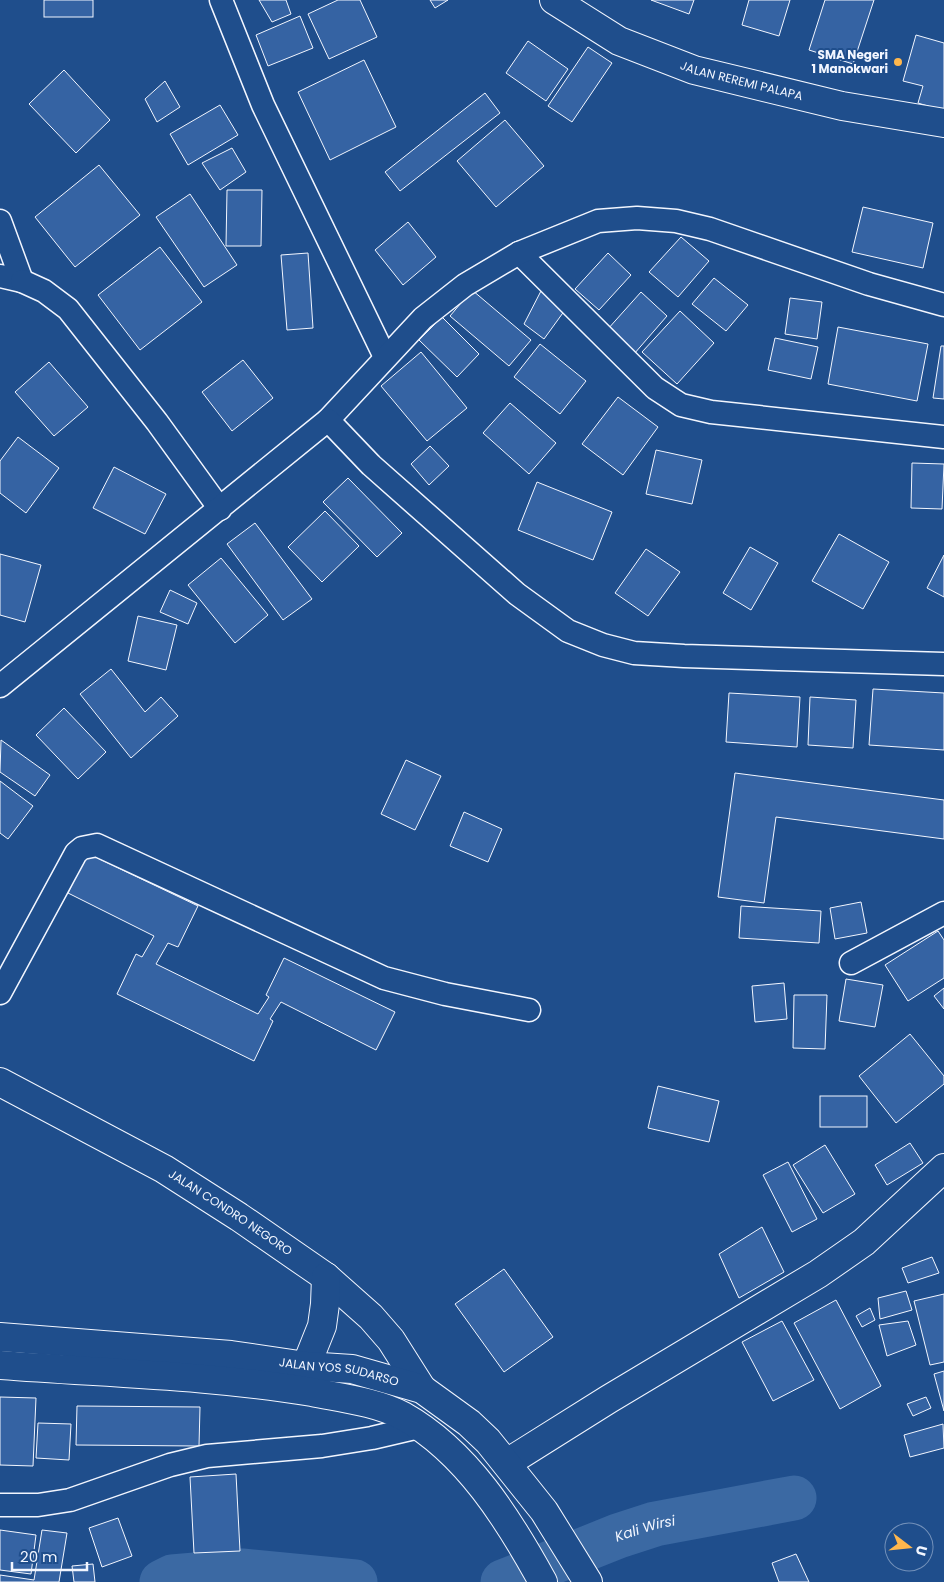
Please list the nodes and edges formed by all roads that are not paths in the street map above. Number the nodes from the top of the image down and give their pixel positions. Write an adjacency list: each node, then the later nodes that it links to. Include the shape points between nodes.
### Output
1 (221, 0): 9 (street, via 263,105)
2 (554, 0): 3 (main road, JALAN REREMI PALAPA, via 619,40 694,70 842,106)
3 (944, 123)
4 (0, 221): 7 (street)
5 (519, 253): 8 (street, via 598,221 637,218 676,221 710,229 869,284); 9 (street, via 465,285 424,318); 11 (street, via 654,388 681,405 710,412)
6 (0, 276): 7 (street)
7 (22, 281): 12 (street, via 44,291 68,309)
8 (944, 305)
9 (385, 357): 10 (street)
10 (328, 420): 12 (street); 13 (street, via 371,465 517,594 568,631 603,645 634,652 684,656)
11 (944, 437)
12 (220, 509): 14 (street)
13 (944, 664)
14 (0, 684)
15 (944, 913): 16 (street)
16 (851, 962)
17 (0, 993): 18 (street, via 76,853 82,848 97,845 384,978)
18 (529, 1010)
19 (0, 1082): 21 (main road, JALAN CONDRO NEGORO, via 164,1169)
20 (944, 1168): 27 (main road, via 864,1242 818,1274)
21 (326, 1277): 24 (main road, via 322,1326); 25 (main road, JALAN CONDRO NEGORO, via 371,1317 391,1340)
22 (0, 1337): 24 (main road, JALAN YOS SUDARSO, via 231,1355)
23 (0, 1365): 26 (main road, JALAN YOS SUDARSO, via 264,1384 380,1407)
24 (306, 1366): 25 (main road, JALAN YOS SUDARSO, via 352,1370)
25 (422, 1390): 27 (main road, JALAN YOS SUDARSO, via 469,1423)
26 (419, 1426): 28 (street, via 322,1446 207,1456 170,1465 70,1500 38,1505); 29 (main road, JALAN YOS SUDARSO, via 454,1455 512,1527)
27 (507, 1463): 30 (main road, JALAN YOS SUDARSO, via 544,1512)
28 (0, 1504)
29 (543, 1582)
30 (588, 1582)

